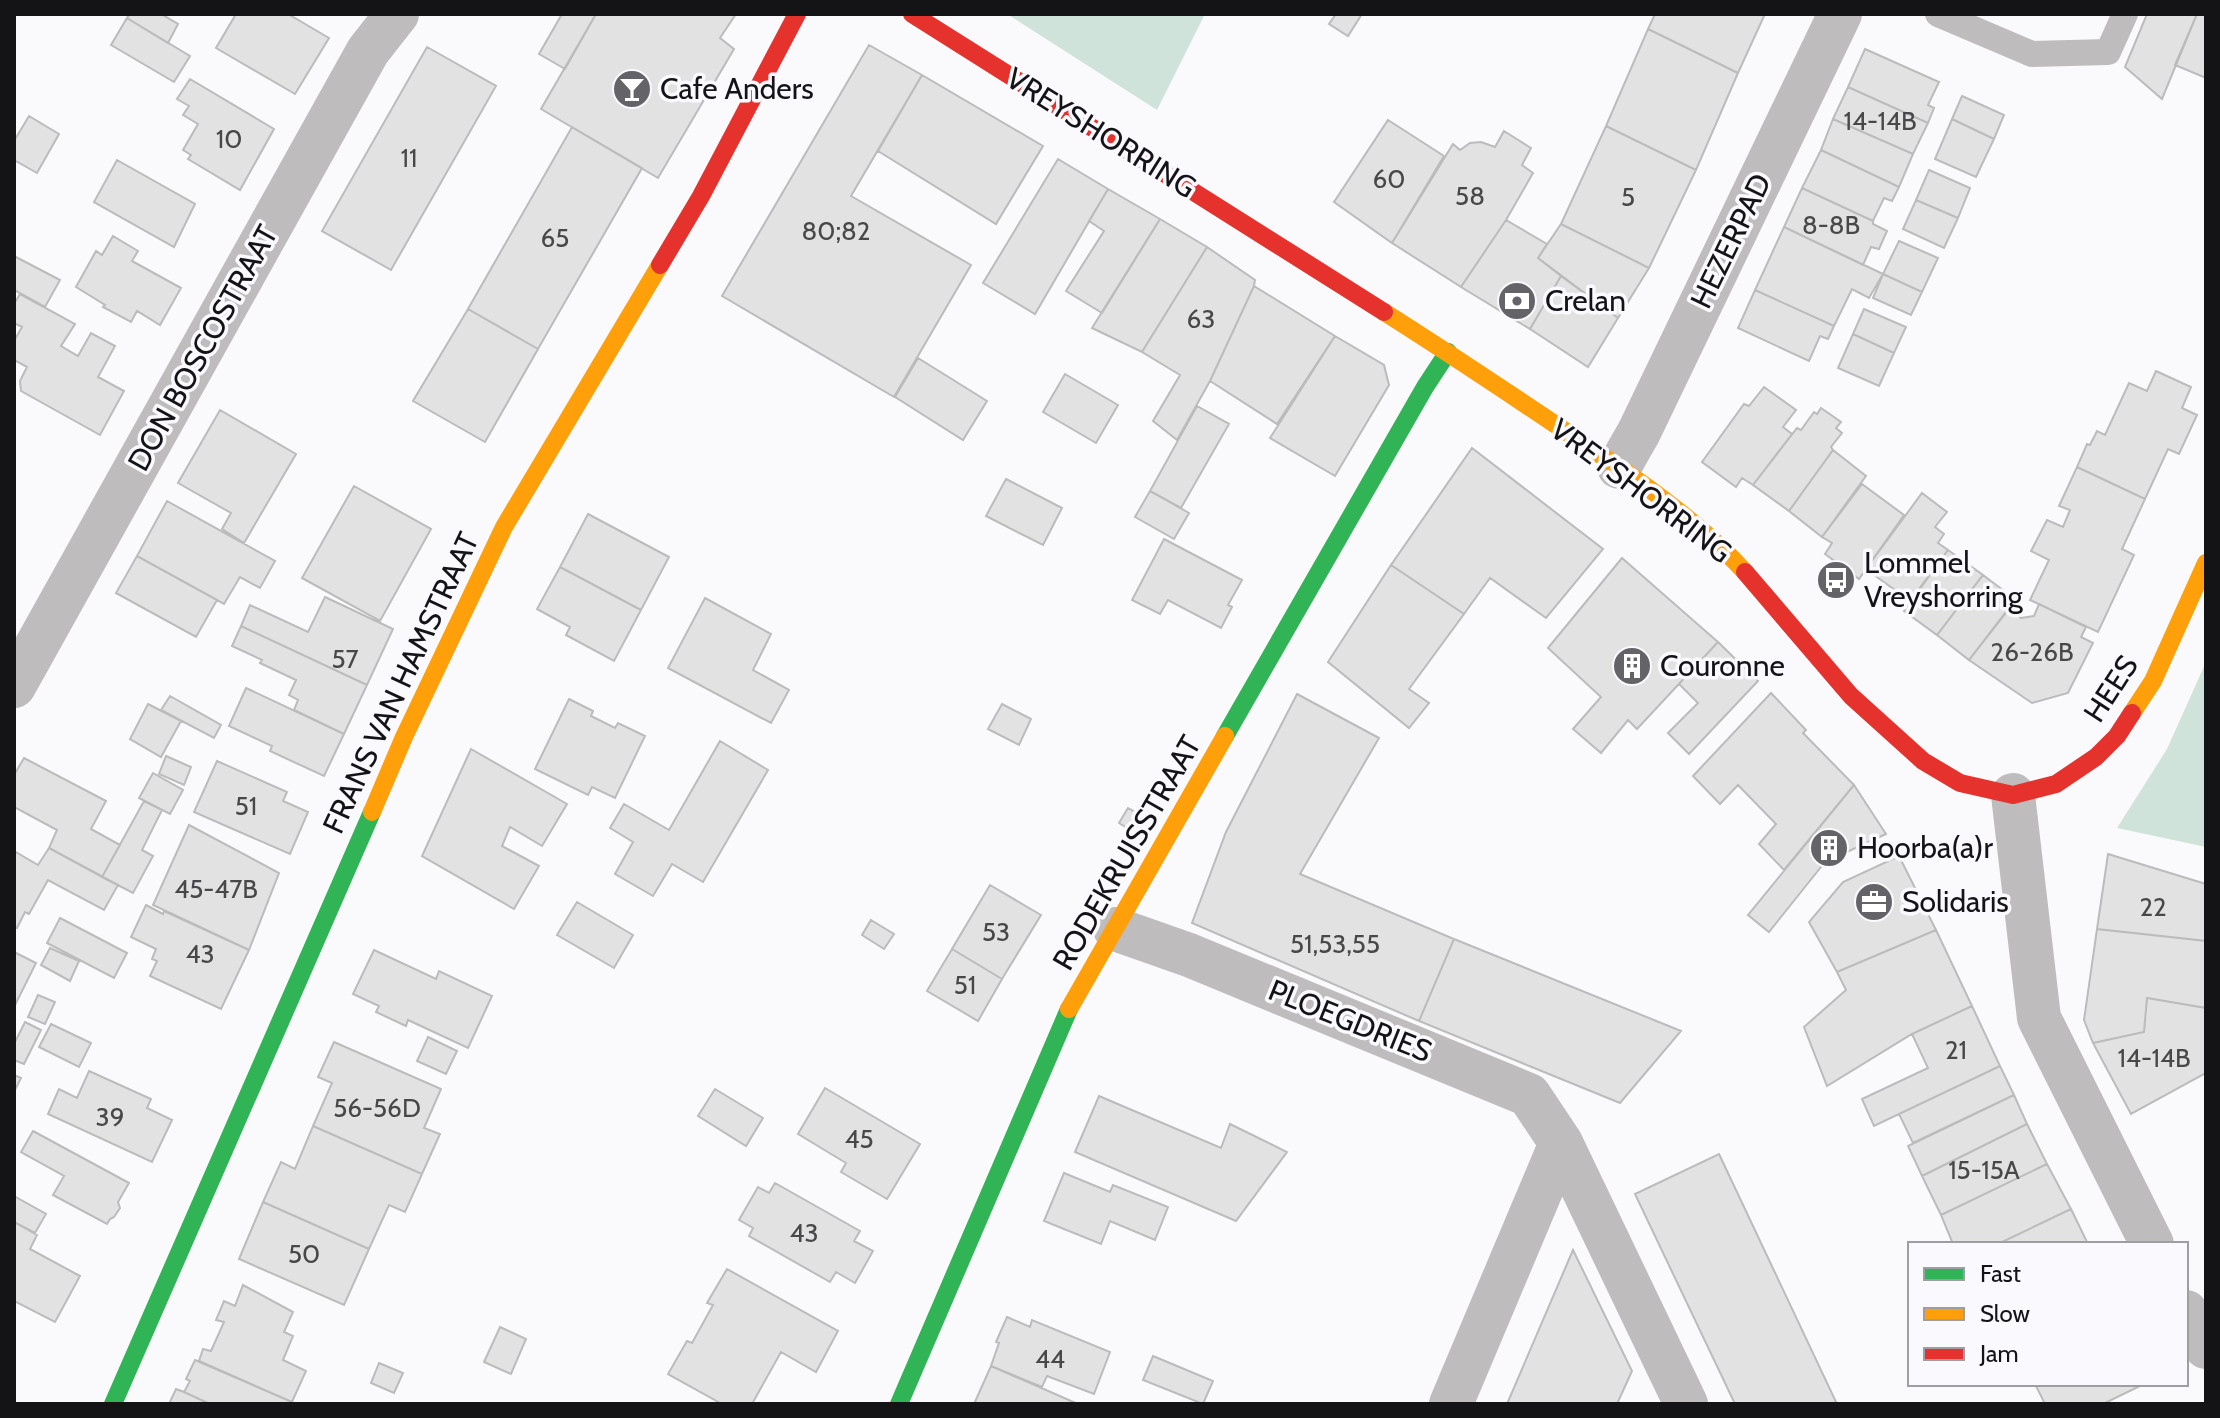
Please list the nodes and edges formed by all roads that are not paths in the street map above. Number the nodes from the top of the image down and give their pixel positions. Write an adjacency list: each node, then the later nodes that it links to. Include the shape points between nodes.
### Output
1 (397, 14): 10 (street, DON BOSCOSTRAAT, via 368,51)
2 (797, 14): 17 (street, FRANS VAN HAMSTRAAT, via 701,196 504,527 404,737)
3 (912, 14): 7 (street, VREYSHORRING)
4 (1840, 14): 8 (street, HEZERPAD)
5 (1938, 14): 6 (lane, via 2032,54 2108,52)
6 (2125, 14)
7 (1448, 352): 8 (street, VREYSHORRING); 12 (street, RODEKRUISSTRAAT)
8 (1619, 467): 11 (street, VREYSHORRING, via 1736,562 1851,696 1923,761 1960,783)
9 (2206, 563): 11 (street, HEES, via 2153,681 2117,736 2056,784)
10 (14, 686)
11 (2013, 795): 14 (street, via 2039,1018)
12 (1115, 929): 13 (street, PLOEGDRIES, via 1529,1095); 18 (street, RODEKRUISSTRAAT, via 1067,1012)
13 (1561, 1143): 19 (street); 20 (street, PLOEGDRIES)
14 (2151, 1242)
15 (2188, 1316): 16 (street)
16 (2206, 1347)
17 (113, 1404)
18 (899, 1404)
19 (1451, 1404)
20 (1686, 1404)

